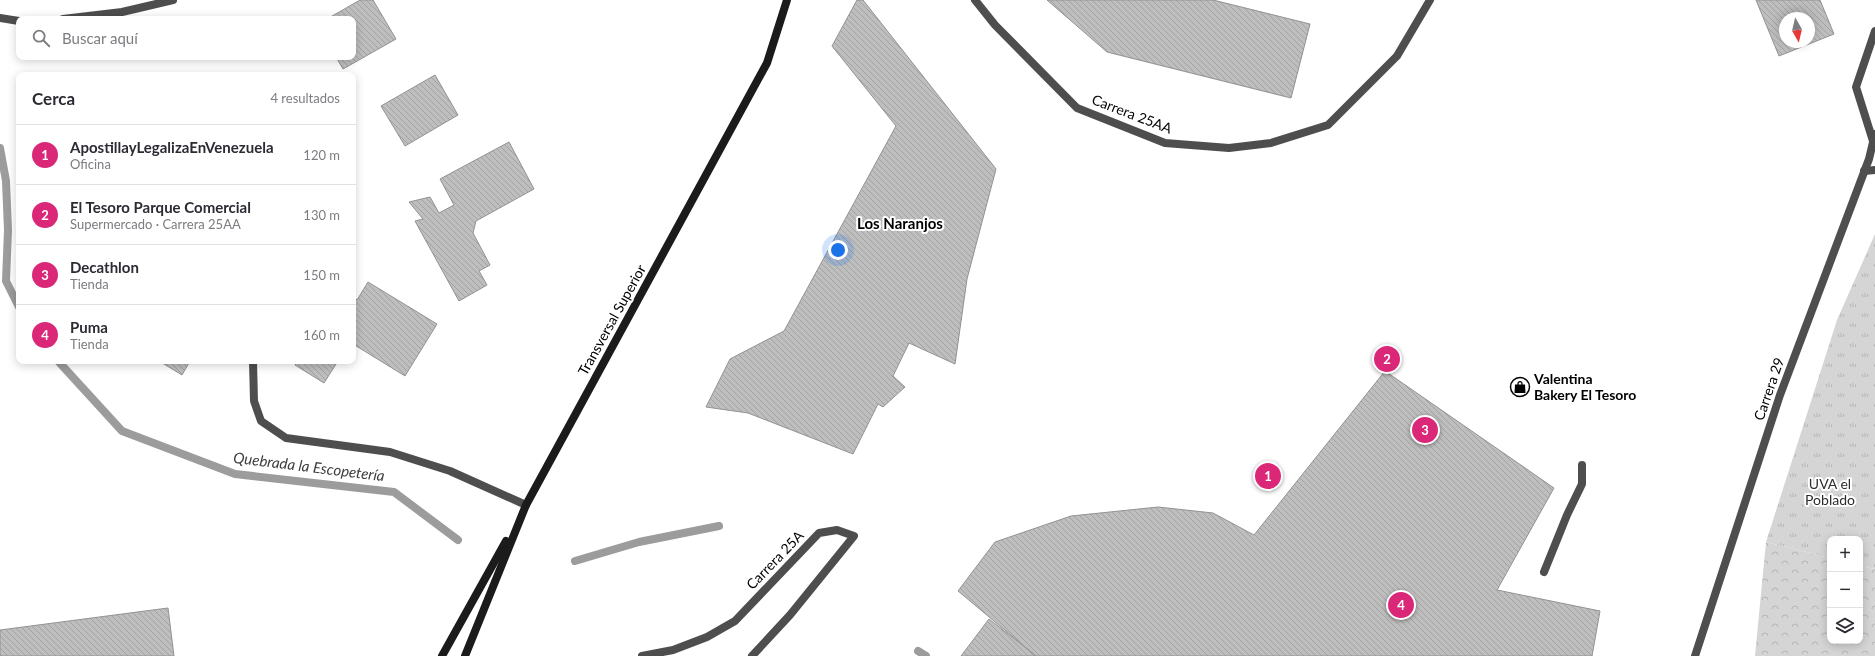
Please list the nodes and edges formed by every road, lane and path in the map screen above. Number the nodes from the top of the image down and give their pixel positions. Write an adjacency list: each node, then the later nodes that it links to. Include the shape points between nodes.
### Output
1 (173, 0): 5 (street, via 122,12)
2 (787, 0): 14 (main road, Transversal Superior, via 767,63)
3 (975, 0): 4 (street, Carrera 25AA, via 995,25 1077,108 1165,143 1229,148 1271,143 1328,125 1397,56)
4 (1430, 0)
5 (88, 16)
6 (0, 18): 7 (street)
7 (16, 21)
8 (1875, 31): 9 (street, via 1856,87)
9 (1874, 137): 11 (street, Carrera 29)
10 (1875, 170): 11 (street)
11 (1864, 171): 20 (street, Carrera 29, via 1780,395)
12 (254, 364): 14 (street, via 254,401 261,421 286,438 390,452 450,471)
13 (1582, 465): 15 (street, via 1582,484)
14 (524, 509): 16 (main road); 17 (main road, Transversal Superior)
15 (1544, 572)
16 (442, 656)
17 (465, 656)
18 (642, 656): 19 (street, Carrera 25A, via 673,650 707,637 735,621 819,533 836,530 854,536 790,615)
19 (752, 656)
20 (1695, 656)

